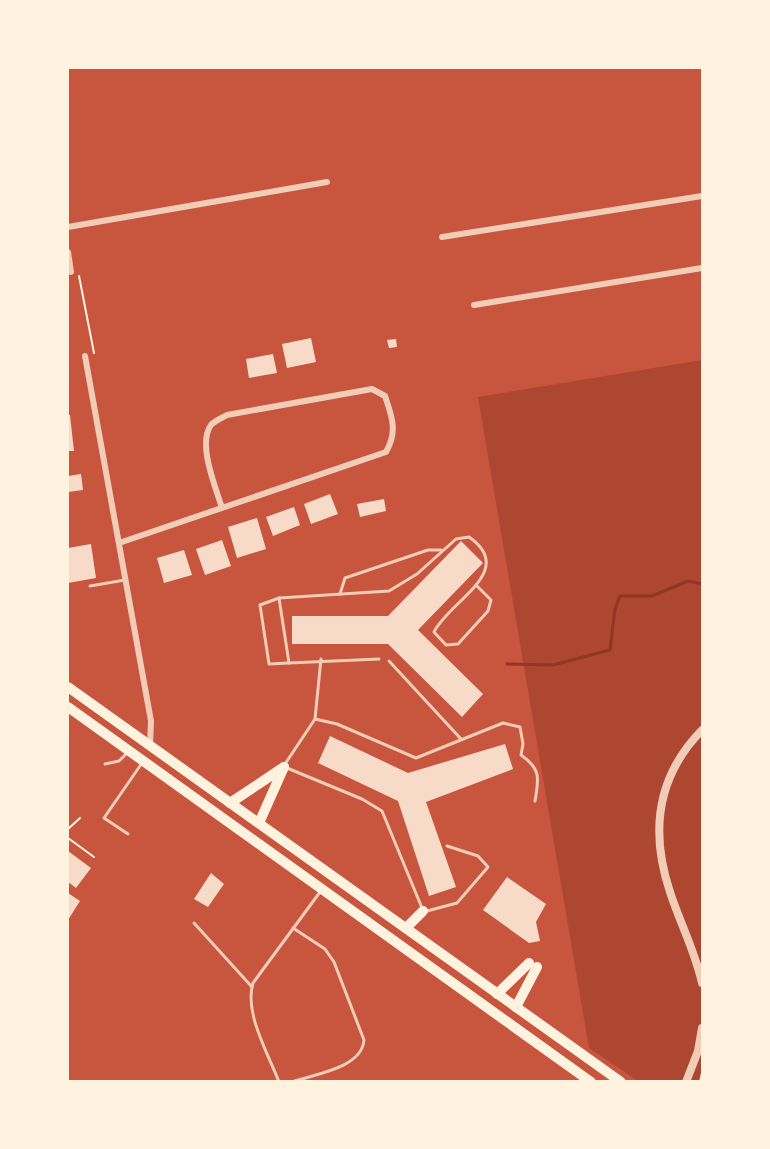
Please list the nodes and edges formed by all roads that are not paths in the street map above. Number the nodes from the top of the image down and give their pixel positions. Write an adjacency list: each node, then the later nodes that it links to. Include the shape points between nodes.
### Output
1 (327, 182): 3 (street)
2 (702, 196): 4 (street)
3 (68, 227)
4 (442, 237)
5 (68, 252): 7 (street)
6 (702, 268): 8 (street)
7 (71, 272)
8 (474, 305)
9 (85, 356): 11 (street)
10 (222, 508): 10 (street, via 386,452 393,439 392,416 385,396 372,389 227,415 211,425 206,440 207,457); 11 (street)
11 (119, 543): 13 (street)
12 (441, 550): 14 (lane, via 456,539 469,537 480,545 487,569); 16 (lane, via 417,574 389,591); 16 (lane, via 428,550 345,578)
13 (125, 580): 15 (lane); 27 (street, via 151,721)
14 (476, 585): 14 (lane, via 438,623 434,632 446,645 458,644 488,611 491,600)
15 (90, 586)
16 (340, 594): 17 (lane)
17 (279, 598): 21 (lane); 21 (lane, via 260,606 268,664)
18 (321, 659): 19 (lane); 21 (lane); 24 (lane)
19 (379, 659)
20 (389, 661): 26 (lane)
21 (289, 663)
22 (68, 687): 27 (main road)
23 (68, 706): 28 (main road)
24 (315, 719): 26 (lane, via 337,724 416,758); 31 (lane)
25 (702, 730): 43 (street, via 679,758 669,780 658,819 658,840 670,893)
26 (461, 739): 32 (lane, via 503,723 520,727 521,755 534,764 538,780)
27 (150, 746): 33 (main road)
28 (129, 751): 29 (main road); 30 (lane, via 118,761)
29 (144, 761): 35 (lane, via 104,818); 38 (main road)
30 (105, 764)
31 (284, 767): 33 (main road); 34 (main road); 39 (lane, via 382,811)
32 (535, 801)
33 (230, 803): 34 (main road)
34 (259, 823): 37 (main road)
35 (128, 834)
36 (447, 846): 39 (lane, via 478,856 488,867 457,903)
37 (331, 875): 38 (street); 42 (main road)
38 (322, 889): 41 (lane); 50 (main road)
39 (423, 911): 42 (main road)
40 (194, 923): 44 (lane)
41 (293, 928): 44 (lane); 49 (lane, via 325,949 334,962 364,1040 363,1050 355,1059)
42 (406, 928): 45 (main road)
43 (702, 983)
44 (252, 987): 48 (lane, via 251,1005)
45 (497, 993): 46 (main road); 46 (main road, via 533,965)
46 (516, 1007): 51 (main road)
47 (702, 1028): 52 (street)
48 (279, 1082)
49 (292, 1082)
50 (591, 1082)
51 (621, 1082)
52 (686, 1082)

